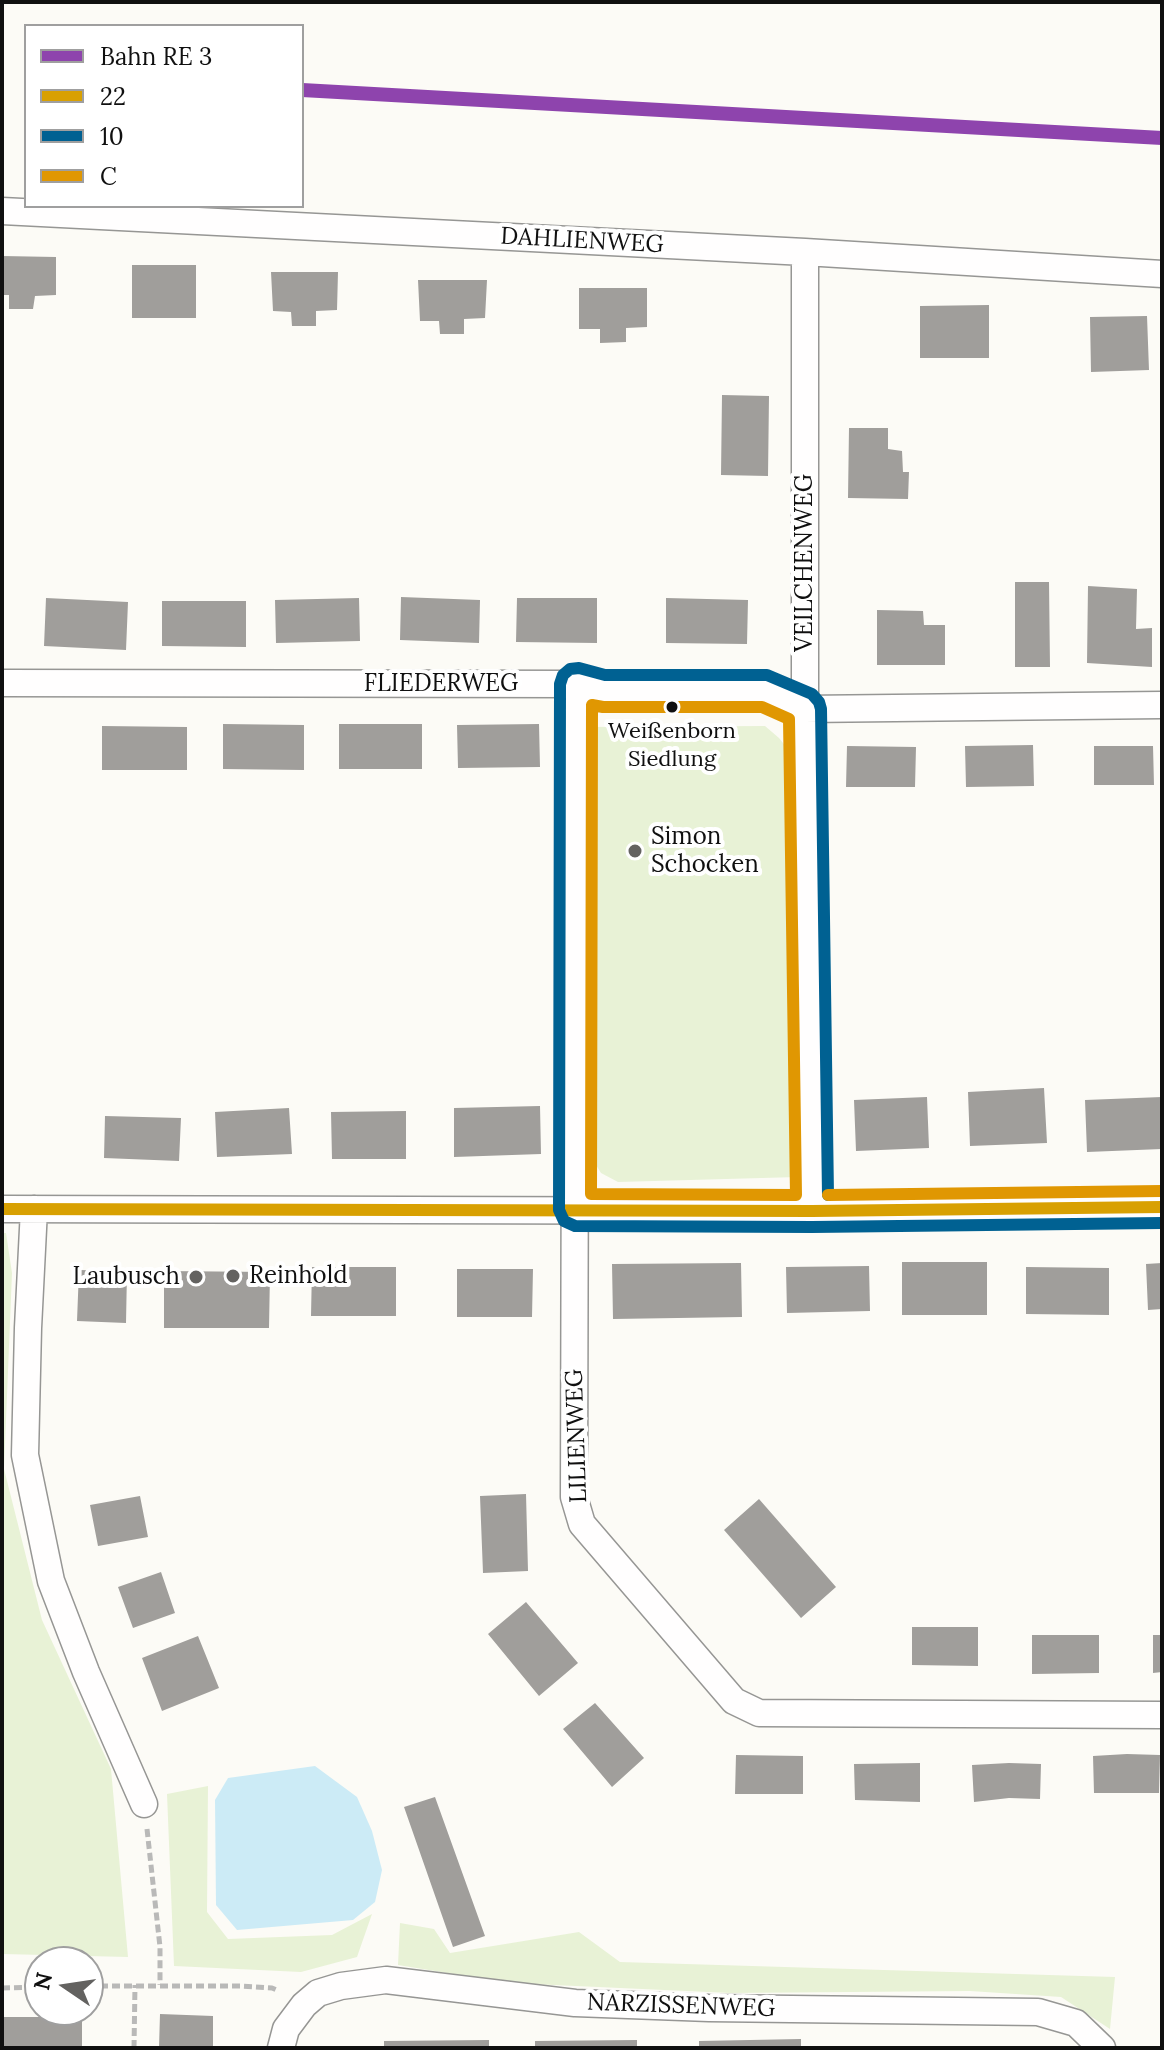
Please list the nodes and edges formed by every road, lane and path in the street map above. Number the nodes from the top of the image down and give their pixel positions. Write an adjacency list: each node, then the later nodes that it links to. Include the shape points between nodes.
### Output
1 (2, 211): 2 (street, DAHLIENWEG)
2 (805, 252): 3 (street, DAHLIENWEG); 7 (street, VEILCHENWEG)
3 (1162, 274)
4 (2, 683): 5 (street, FLIEDERWEG)
5 (576, 684): 7 (street, FLIEDERWEG, via 603,691 765,691); 11 (street, LILIENWEG)
6 (1162, 705): 7 (street, FLIEDERWEG)
7 (805, 709): 12 (street, VEILCHENWEG)
8 (1162, 1207): 12 (street)
9 (2, 1209): 10 (street)
10 (34, 1209): 11 (street); 14 (street, via 25,1455 51,1581)
11 (575, 1210): 12 (street); 13 (street, LILIENWEG, via 574,1497 582,1524 734,1701 759,1713)
12 (812, 1211)
13 (1162, 1715)
14 (144, 1804): 16 (path)
15 (135, 1985): 16 (path); 17 (path); 21 (path)
16 (160, 1985): 20 (path, via 272,1988)
17 (104, 1986)
18 (24, 1987): 19 (path)
19 (2, 1988)
20 (304, 2005): 22 (street, via 286,2029); 23 (street, NARZISSENWEG, via 318,1993 386,1980 575,2003 1038,2012 1076,2023)
21 (134, 2048)
22 (281, 2048)
23 (1102, 2048)

